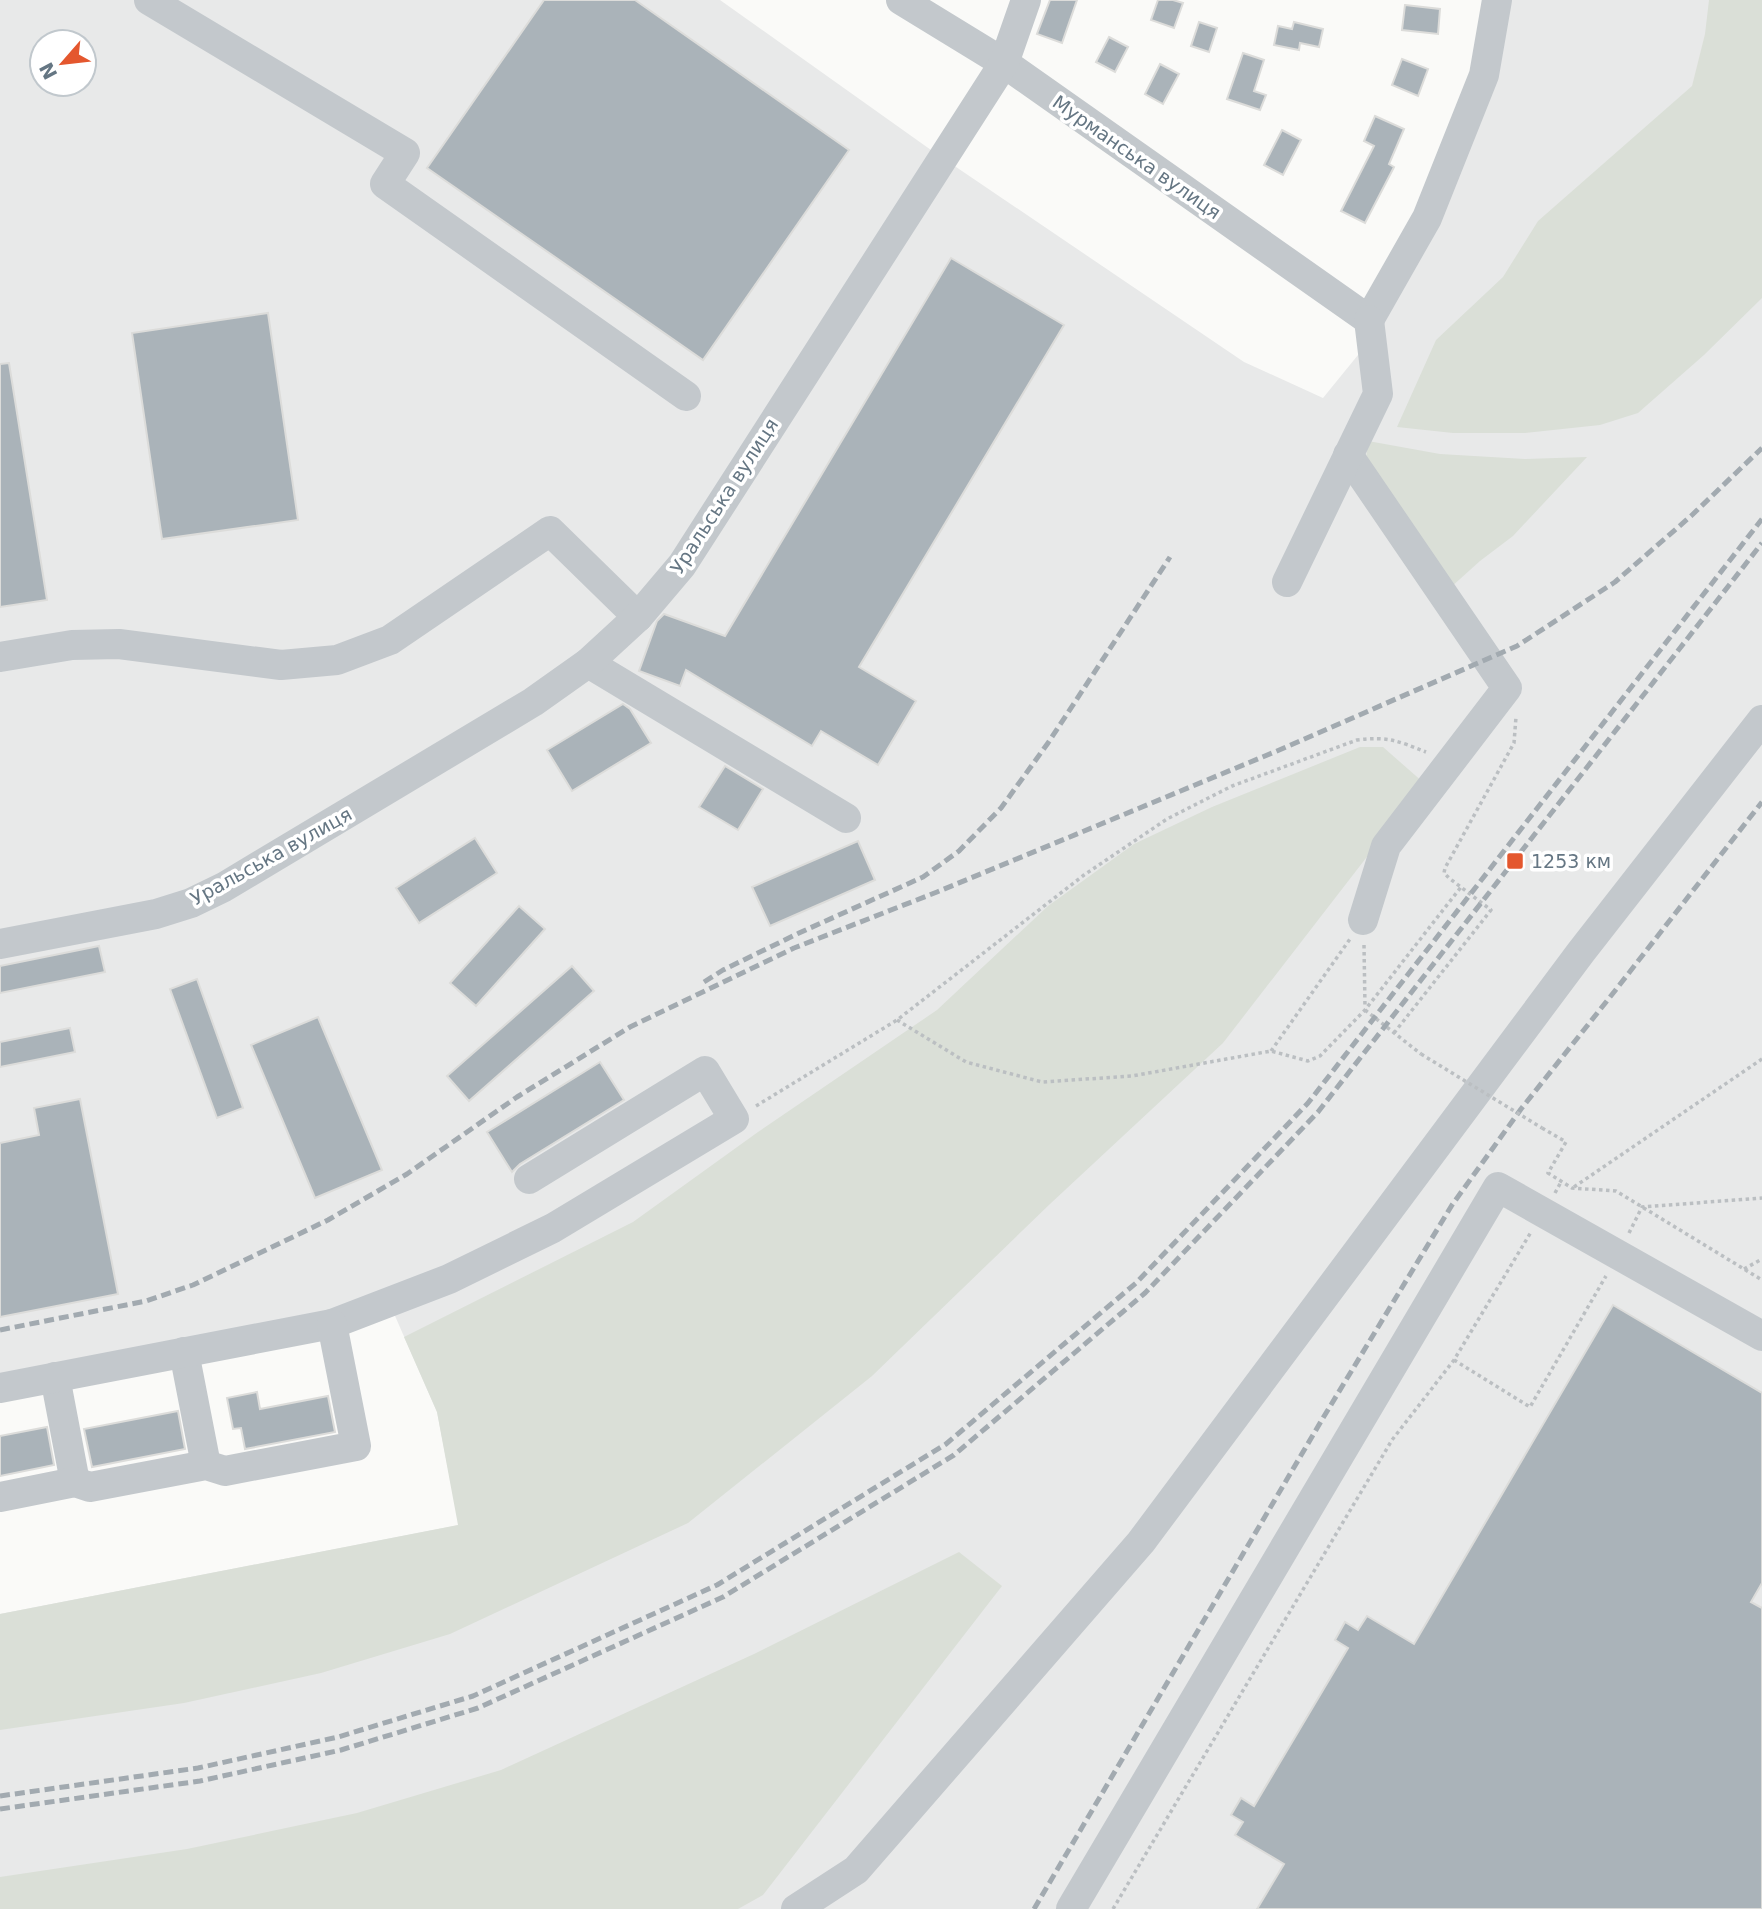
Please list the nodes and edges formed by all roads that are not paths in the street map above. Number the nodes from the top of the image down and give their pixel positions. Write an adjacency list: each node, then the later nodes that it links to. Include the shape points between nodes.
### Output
1 (149, 0): 7 (street, via 405,153 385,184)
2 (901, 0): 5 (street, Мурманська вулиця)
3 (1026, 0): 5 (street, Уральська вулиця)
4 (1497, 0): 6 (street, via 1484,75 1432,206)
5 (1004, 63): 6 (street, Мурманська вулиця); 10 (street, Уральська вулиця, via 682,565)
6 (1369, 320): 8 (street, via 1378,394)
7 (686, 396)
8 (1348, 455): 9 (street); 15 (street, via 1507,688 1385,846)
9 (1287, 582)
10 (638, 617): 11 (street, via 550,531 390,640 337,660 281,665 119,644 72,645); 12 (street, Уральська вулиця)
11 (0, 657)
12 (589, 663): 14 (street); 16 (street, Уральська вулиця, via 533,702 191,903)
13 (1762, 720): 26 (street, via 1581,952 1141,1542 856,1870)
14 (846, 818)
15 (1363, 920)
16 (0, 944)
17 (529, 1180): 18 (street, via 705,1071 734,1119 553,1228 449,1279)
18 (332, 1324): 20 (street); 23 (street, via 356,1446 226,1471)
19 (1762, 1336): 27 (street, via 1498,1187)
20 (184, 1352): 21 (street); 23 (street)
21 (55, 1377): 22 (street); 24 (street)
22 (0, 1388)
23 (206, 1465): 24 (street, via 90,1487)
24 (75, 1482): 25 (street)
25 (0, 1497)
26 (796, 1909)
27 (1071, 1909)

